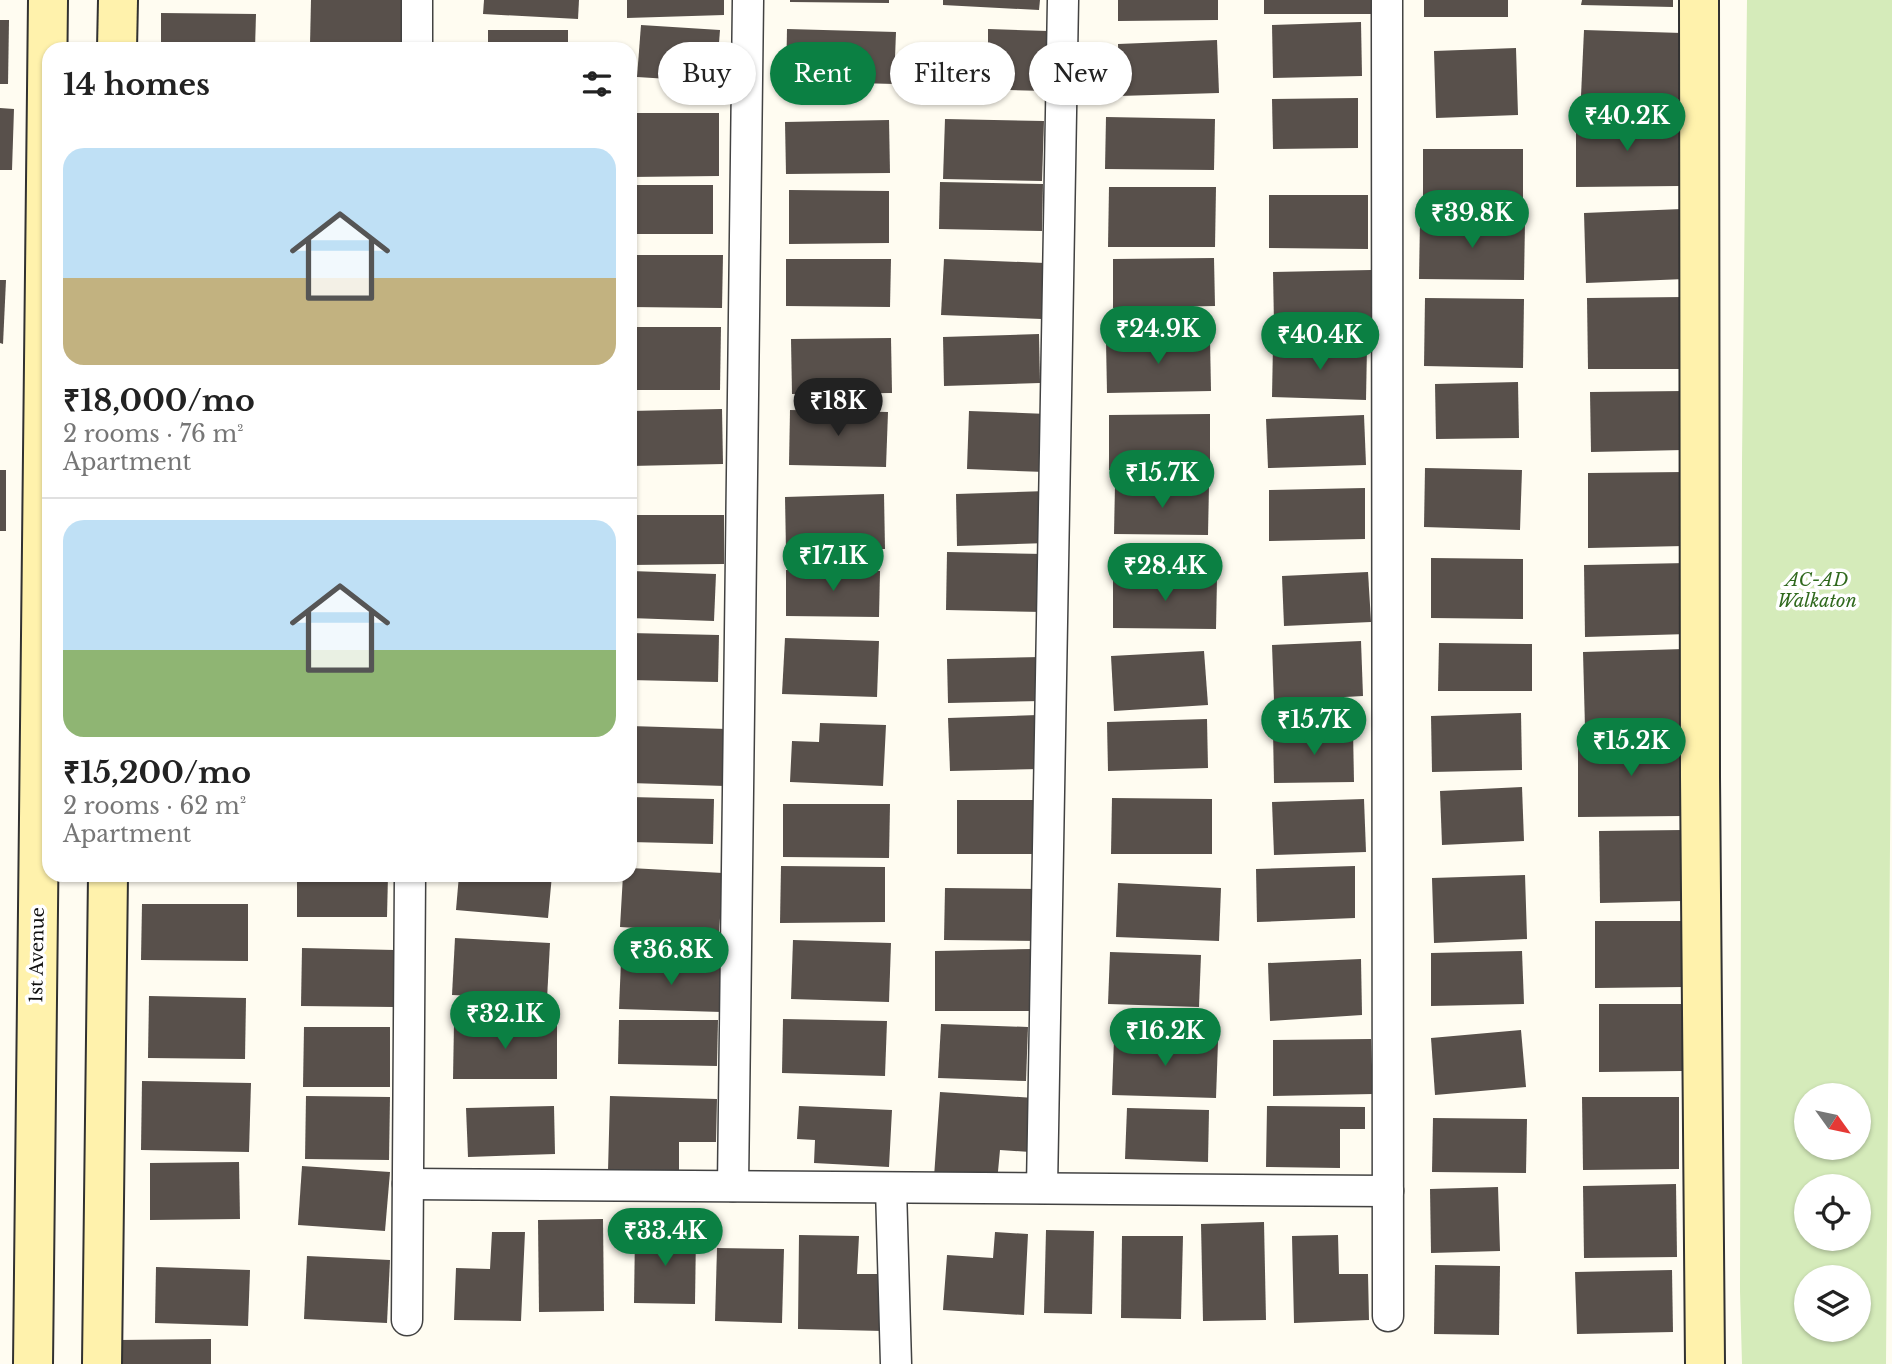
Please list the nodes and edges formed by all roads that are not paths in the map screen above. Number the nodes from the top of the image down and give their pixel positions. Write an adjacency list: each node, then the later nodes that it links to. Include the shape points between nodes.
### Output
1 (48, 0): 8 (main road, 1st Avenue)
2 (118, 0): 9 (main road)
3 (417, 0): 10 (street)
4 (748, 0): 15 (street)
5 (1063, 0): 17 (street)
6 (1387, 0): 18 (street)
7 (1699, 0): 24 (main road)
8 (48, 42)
9 (117, 42)
10 (416, 42)
11 (44, 882): 21 (main road, 1st Avenue)
12 (108, 882): 22 (main road)
13 (410, 882): 14 (street)
14 (408, 1184): 15 (street); 20 (street)
15 (733, 1186): 16 (street)
16 (891, 1188): 17 (street); 23 (street)
17 (1042, 1188): 18 (street)
18 (1388, 1191): 19 (street)
19 (1388, 1315)
20 (407, 1320)
21 (33, 1364)
22 (102, 1364)
23 (896, 1364)
24 (1705, 1364)

